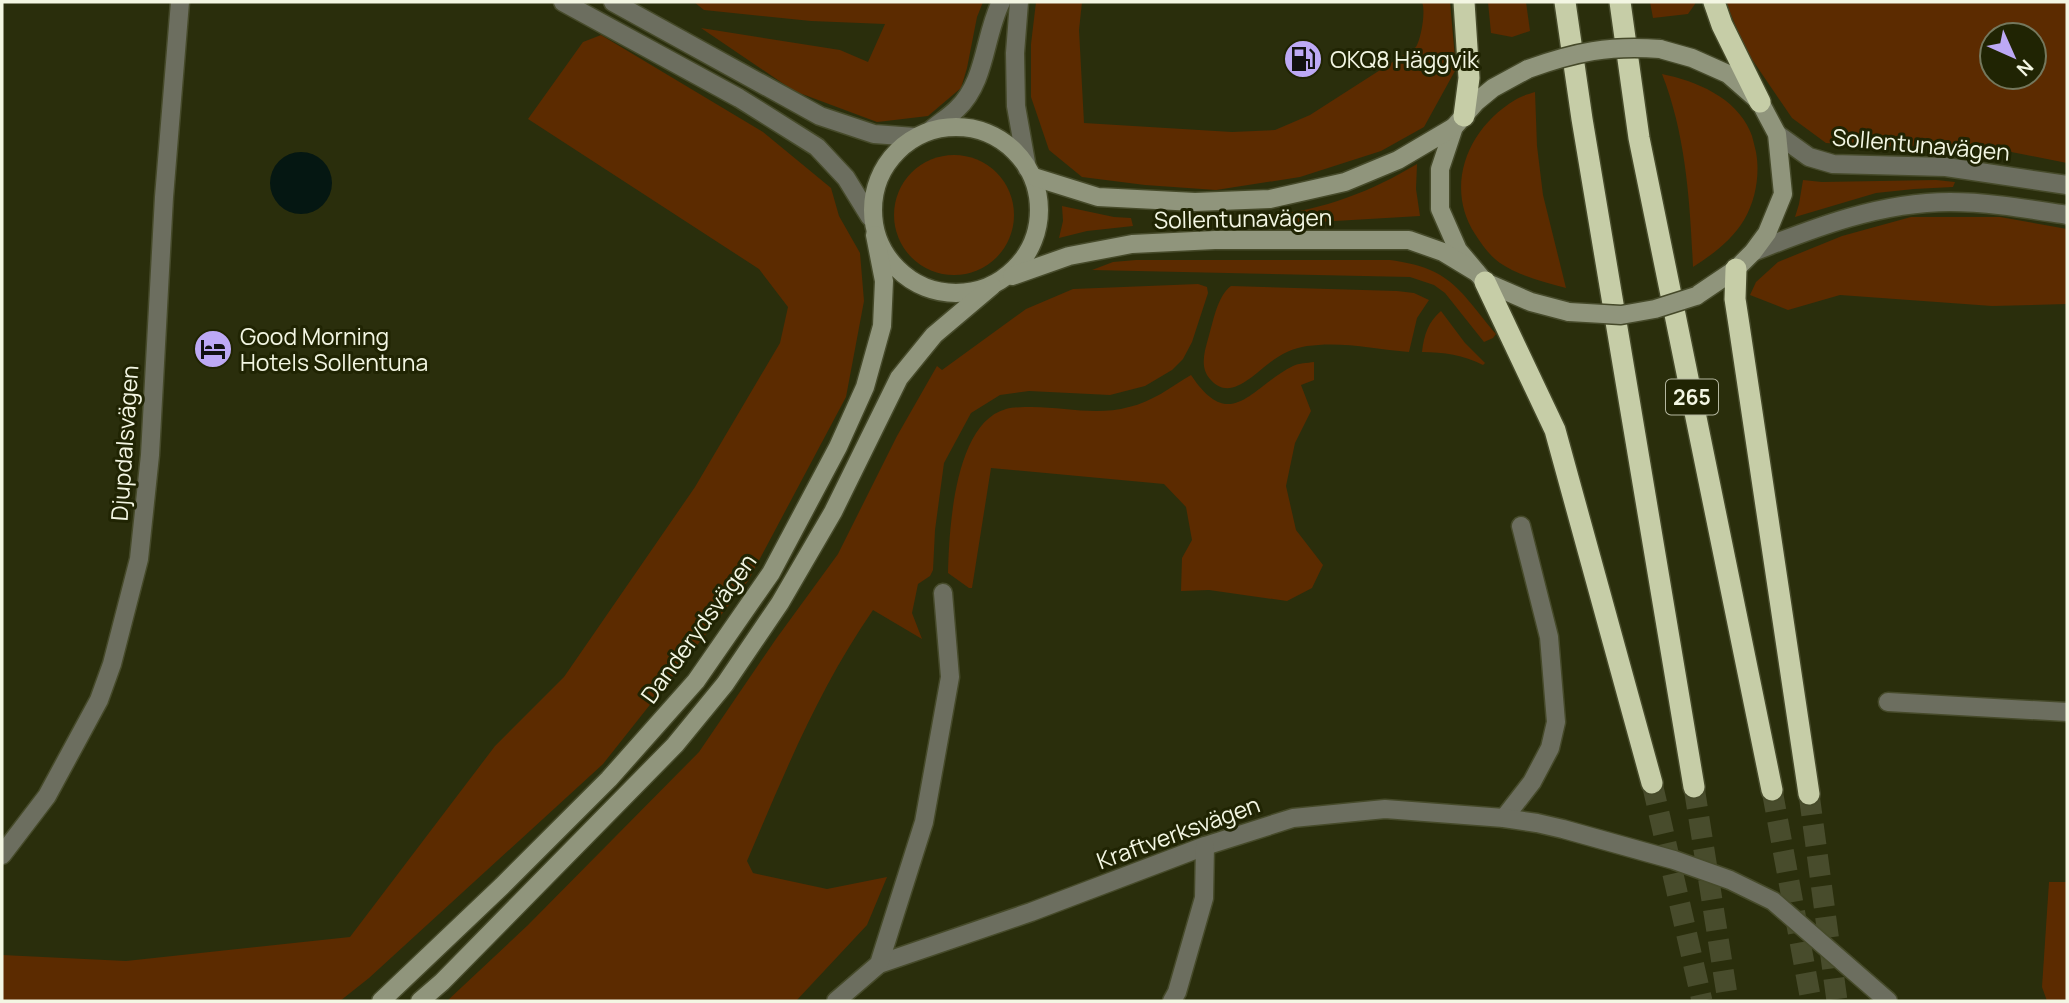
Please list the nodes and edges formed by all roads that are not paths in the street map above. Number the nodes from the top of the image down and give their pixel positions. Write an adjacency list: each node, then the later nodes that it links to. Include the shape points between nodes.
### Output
1 (180, 2): 34 (street, Djupdalsvägen, via 139,559 99,699 47,796)
2 (563, 2): 17 (street, via 739,98 817,147 846,177)
3 (613, 2): 12 (street, via 820,116 874,134)
4 (1001, 2): 12 (street, via 979,74 967,97 958,109)
5 (1019, 2): 14 (street, via 1016,106)
6 (1464, 2): 11 (highway, via 1469,78)
7 (1565, 2): 29 (highway, 265)
8 (1620, 2): 30 (highway, 265, via 1639,138)
9 (1714, 2): 10 (highway)
10 (1760, 102): 11 (main road, bridge, via 1728,74 1692,58 1660,49 1598,49 1528,69 1493,88); 13 (main road)
11 (1459, 122): 14 (main road, Sollentunavägen, via 1398,160 1345,181 1270,199 1195,202 1098,197); 22 (main road, via 1440,169 1440,209 1458,250)
12 (923, 133): 14 (main road, via 955,127 980,130 1004,142); 17 (main road, via 888,162 874,191)
13 (1777, 134): 15 (street, Sollentunavägen, via 1809,157 1833,163 1945,167); 19 (main road, Sollentunavägen, via 1783,194 1767,233)
14 (1031, 173): 21 (main road, via 1040,203 1038,232 1028,256)
15 (2067, 185)
16 (2067, 215): 19 (street, via 1948,202 1882,209 1816,227)
17 (870, 217): 18 (main road)
18 (875, 235): 23 (main road, via 891,262 936,291 965,294); 36 (main road, Danderydsvägen, via 884,281 883,326 865,387 771,573 696,681 609,779)
19 (1753, 252): 20 (main road, Sollentunavägen)
20 (1736, 269): 22 (main road, Sollentunavägen, bridge, via 1696,296 1620,315 1569,312 1531,302); 31 (highway, via 1738,325)
21 (1009, 277): 22 (main road, Sollentunavägen, via 1069,256 1132,244 1215,240 1409,240 1443,252); 23 (main road)
22 (1480, 277): 28 (highway, via 1555,430)
23 (992, 286): 37 (main road, via 934,335 899,378 826,524 725,684 675,745)
24 (1521, 526): 32 (street, via 1549,637 1556,722 1550,748 1532,782)
25 (943, 593): 35 (street, via 950,677 924,822)
26 (1888, 702): 27 (street)
27 (2067, 712)
28 (1652, 783)
29 (1694, 786)
30 (1772, 790)
31 (1809, 794)
32 (1504, 818): 33 (street, Kraftverksvägen, via 1385,809 1293,818); 40 (street, Kraftverksvägen, via 1650,853 1751,889 1773,901)
33 (1205, 846): 35 (street, Kraftverksvägen); 39 (street, via 1204,898)
34 (2, 855)
35 (879, 964): 38 (street)
36 (381, 1001)
37 (420, 1001)
38 (836, 1001)
39 (1172, 1001)
40 (1888, 1001)

